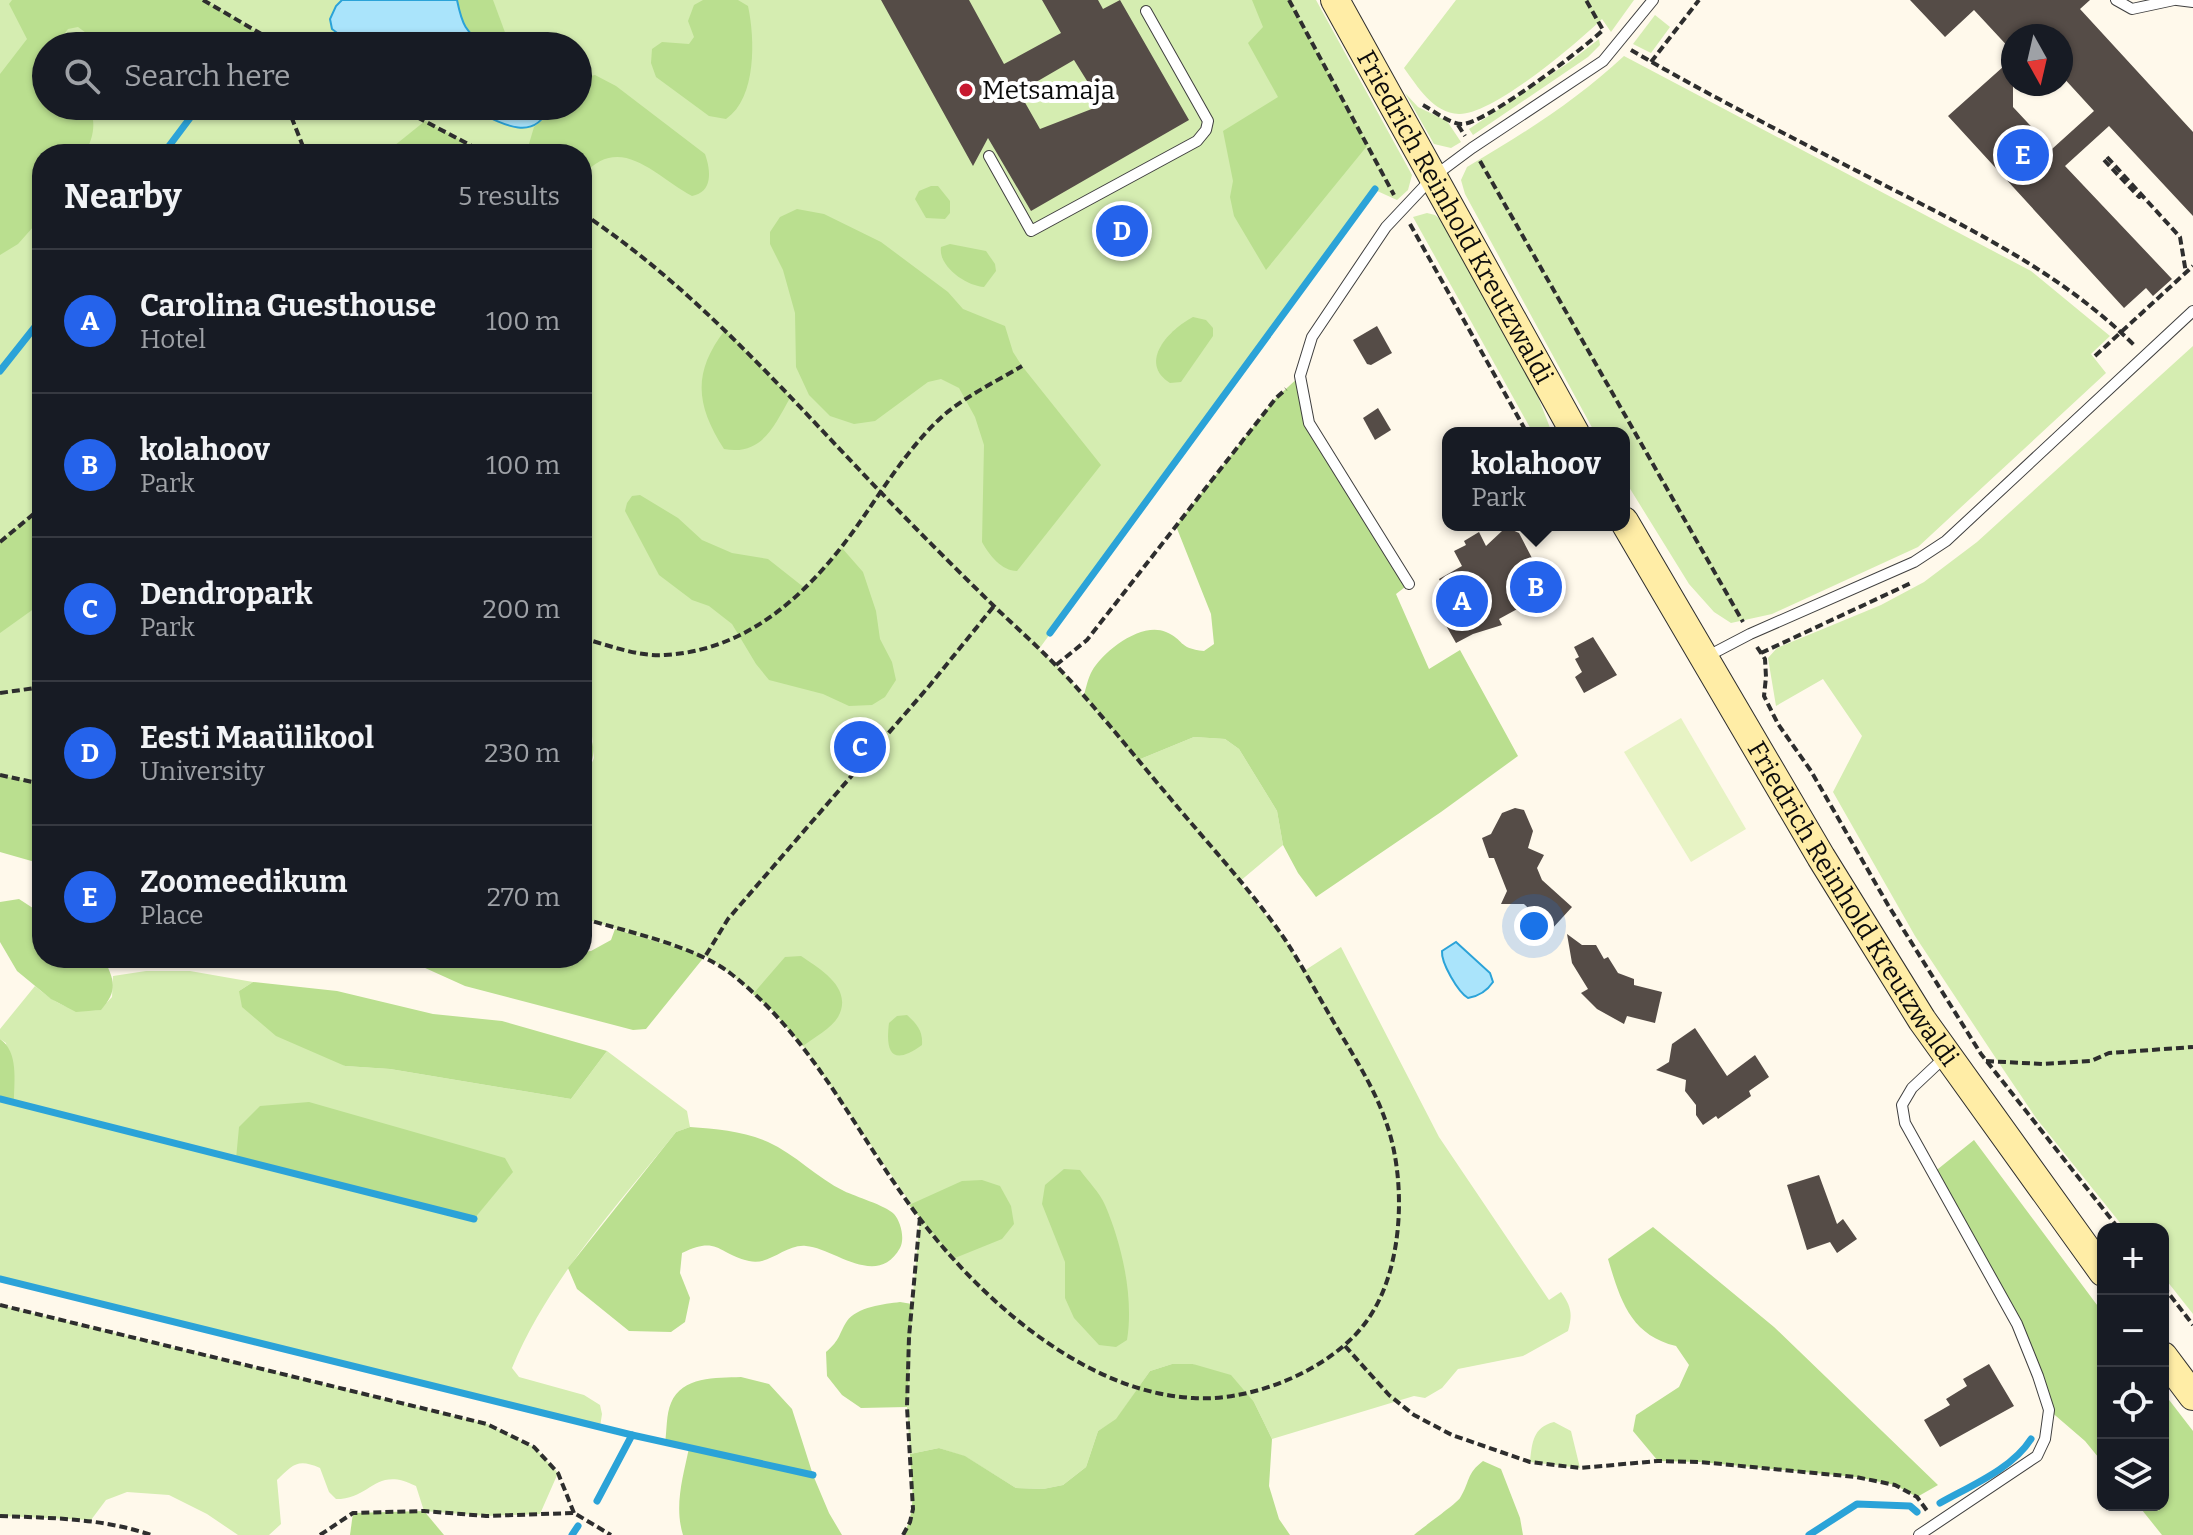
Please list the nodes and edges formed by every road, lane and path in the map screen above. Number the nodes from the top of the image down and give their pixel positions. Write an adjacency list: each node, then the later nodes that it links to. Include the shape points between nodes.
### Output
1 (203, 0): 11 (path)
2 (1335, 0): 23 (main road, Friedrich Reinhold Kreutzwaldi)
3 (1586, 0): 10 (path)
4 (1653, 0): 12 (lane)
5 (1699, 0): 13 (path)
6 (2116, 0): 7 (lane, via 2132,9)
7 (2175, 0): 8 (lane)
8 (2193, 2)
9 (1146, 11): 21 (lane, via 1208,121 1197,141 1031,231)
10 (1603, 30): 12 (path); 16 (path, via 1558,68)
11 (256, 32)
12 (1619, 43): 13 (path); 20 (lane, via 1603,61)
13 (1651, 62): 28 (path, via 2015,253)
14 (293, 120): 18 (path)
15 (423, 120): 19 (path)
16 (1470, 124)
17 (1458, 125): 20 (path)
18 (302, 144)
19 (468, 144)
20 (1472, 148): 23 (lane); 42 (path)
21 (989, 156)
22 (2106, 158): 26 (path, via 2180,237)
23 (1433, 177): 32 (lane, via 1386,227 1312,337); 33 (main road, Friedrich Reinhold Kreutzwaldi)
24 (592, 219): 36 (path, via 725,330)
25 (2193, 266): 26 (path)
26 (2186, 273): 28 (path)
27 (2193, 311): 30 (lane)
28 (2121, 332): 29 (path); 30 (path)
29 (2095, 356)
30 (2145, 356): 42 (lane, via 1946,541 1914,562)
31 (1022, 366): 36 (path, via 946,414)
32 (1300, 376): 40 (lane, via 1309,423); 45 (path, via 1276,398 1087,640)
33 (1559, 404): 34 (lane); 35 (main road, Friedrich Reinhold Kreutzwaldi)
34 (1561, 427)
35 (1572, 427)
36 (881, 492): 41 (path); 43 (path, via 806,589 765,622 730,641 664,655)
37 (32, 515): 39 (path)
38 (1625, 531): 44 (main road, Friedrich Reinhold Kreutzwaldi)
39 (0, 542)
40 (1409, 584)
41 (994, 606): 45 (path); 51 (path, via 728,919)
42 (1750, 634): 44 (lane); 54 (path, via 1765,659 1764,696 1778,724)
43 (592, 641)
44 (1704, 658): 53 (main road, Friedrich Reinhold Kreutzwaldi, via 1821,857)
45 (1056, 665): 61 (path, via 1285,939 1375,1093 1389,1129 1400,1213 1393,1259 1374,1311)
46 (32, 688): 47 (path)
47 (0, 693)
48 (0, 775): 49 (path)
49 (32, 782)
50 (592, 921): 51 (path)
51 (705, 956): 55 (path, via 772,1010 803,1046)
52 (2193, 1047): 54 (path, via 2109,1053 2080,1062)
53 (1947, 1055): 57 (main road, Friedrich Reinhold Kreutzwaldi); 66 (lane, via 1912,1088 1902,1105 1905,1123 2017,1324 2049,1410 2037,1456)
54 (1986, 1061): 56 (path)
55 (920, 1217): 61 (path, via 1006,1309 1080,1364 1150,1391 1194,1398 1268,1387 1316,1367); 70 (path, via 907,1407 913,1509)
56 (2114, 1223)
57 (2097, 1264)
58 (2169, 1294): 60 (path)
59 (0, 1305): 64 (path, via 487,1424 534,1447 558,1473)
60 (2193, 1325)
61 (1345, 1346): 66 (path, via 1414,1415 1452,1435 1530,1462 1580,1468 1700,1462 1856,1477 1895,1485 1917,1497)
62 (2169, 1364): 63 (main road)
63 (2193, 1396)
64 (574, 1513): 68 (path, via 353,1513); 69 (path)
65 (0, 1516): 67 (path, via 91,1520)
66 (1937, 1523): 71 (lane)
67 (151, 1535)
68 (320, 1535)
69 (611, 1535)
70 (903, 1535)
71 (1919, 1535)

